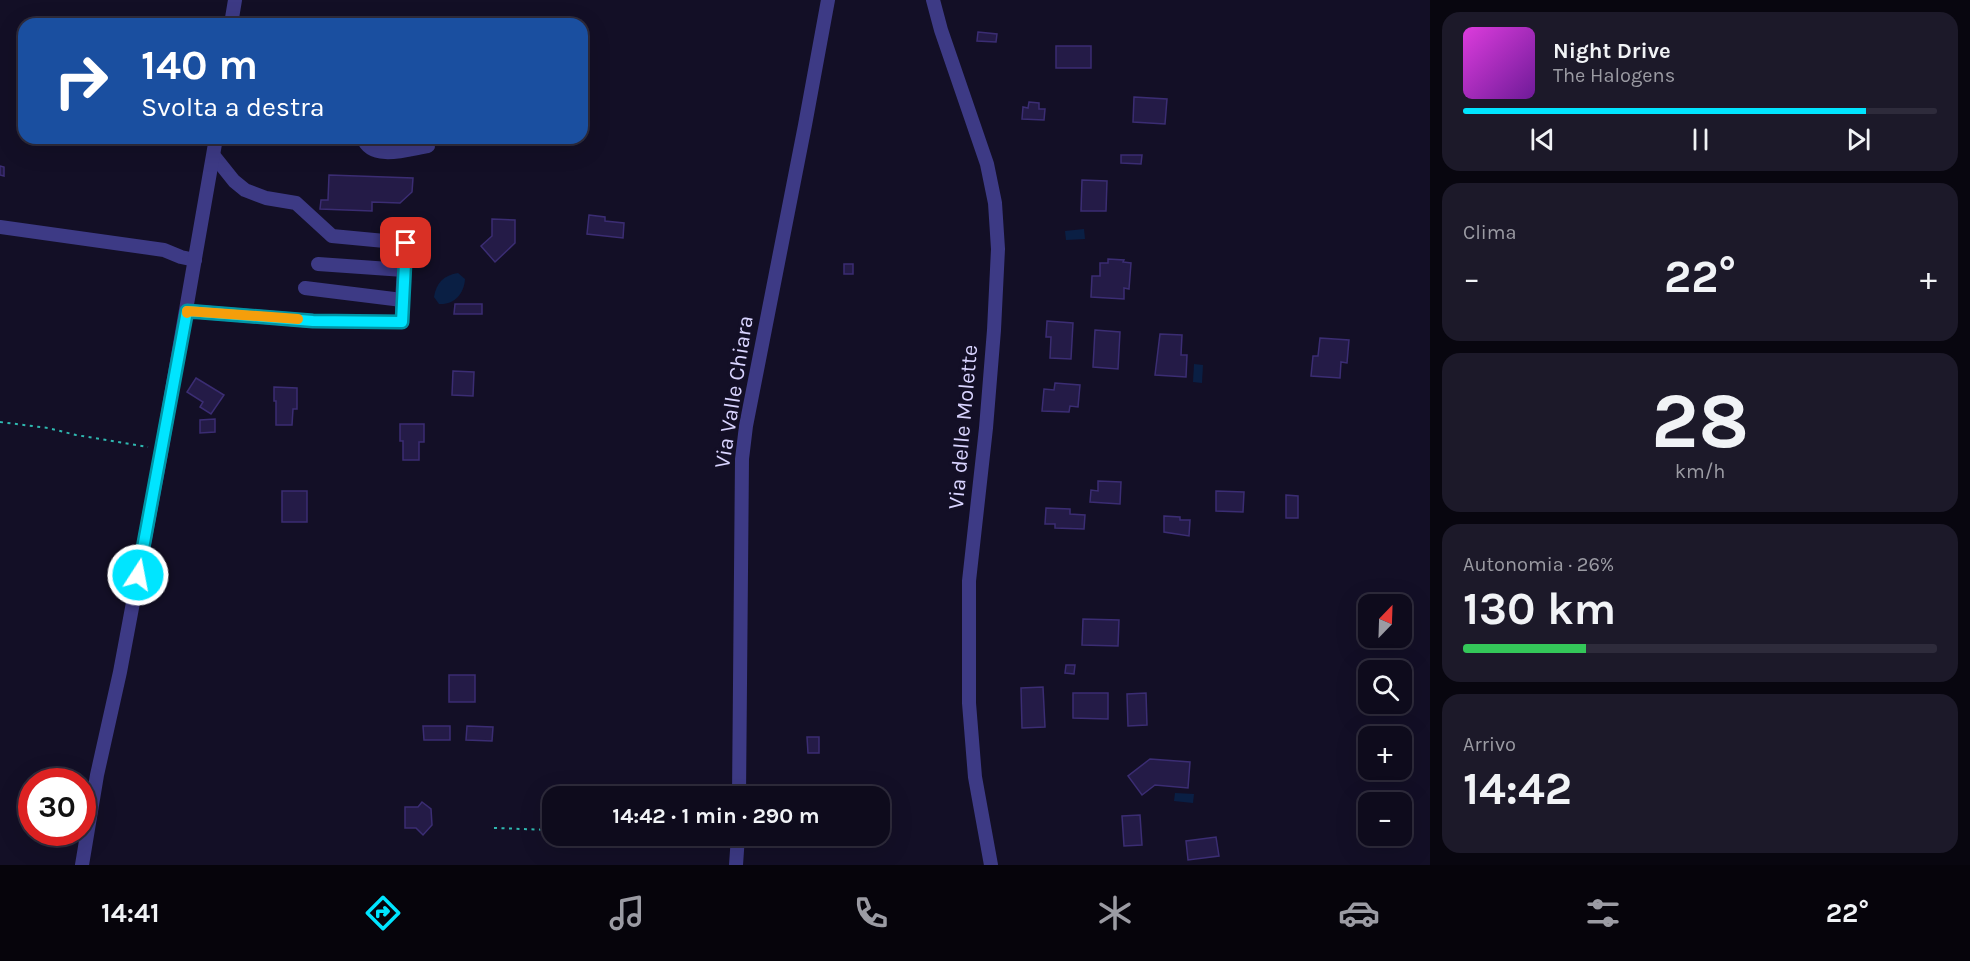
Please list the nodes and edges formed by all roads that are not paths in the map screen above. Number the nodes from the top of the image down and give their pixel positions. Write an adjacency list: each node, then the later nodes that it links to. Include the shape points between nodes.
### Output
1 (235, 0): 4 (street)
2 (828, 0): 16 (street, Via Valle Chiara, via 742,459)
3 (933, 0): 20 (street, Via delle Molette, via 987,164 997,220 994,330 969,581 969,703 975,777)
4 (232, 18)
5 (215, 144): 8 (street)
6 (366, 144): 7 (street, via 380,152)
7 (428, 146)
8 (213, 156): 10 (street); 12 (street, via 245,190 296,203 332,236 406,243)
9 (0, 227): 10 (street, via 164,250)
10 (195, 260): 15 (street)
11 (318, 264): 12 (street)
12 (404, 270): 14 (street)
13 (305, 288): 14 (street)
14 (402, 300): 15 (street, via 402,322 313,321)
15 (187, 311): 18 (street)
16 (739, 786)
17 (737, 846): 19 (street)
18 (82, 865)
19 (736, 865)
20 (990, 865)

